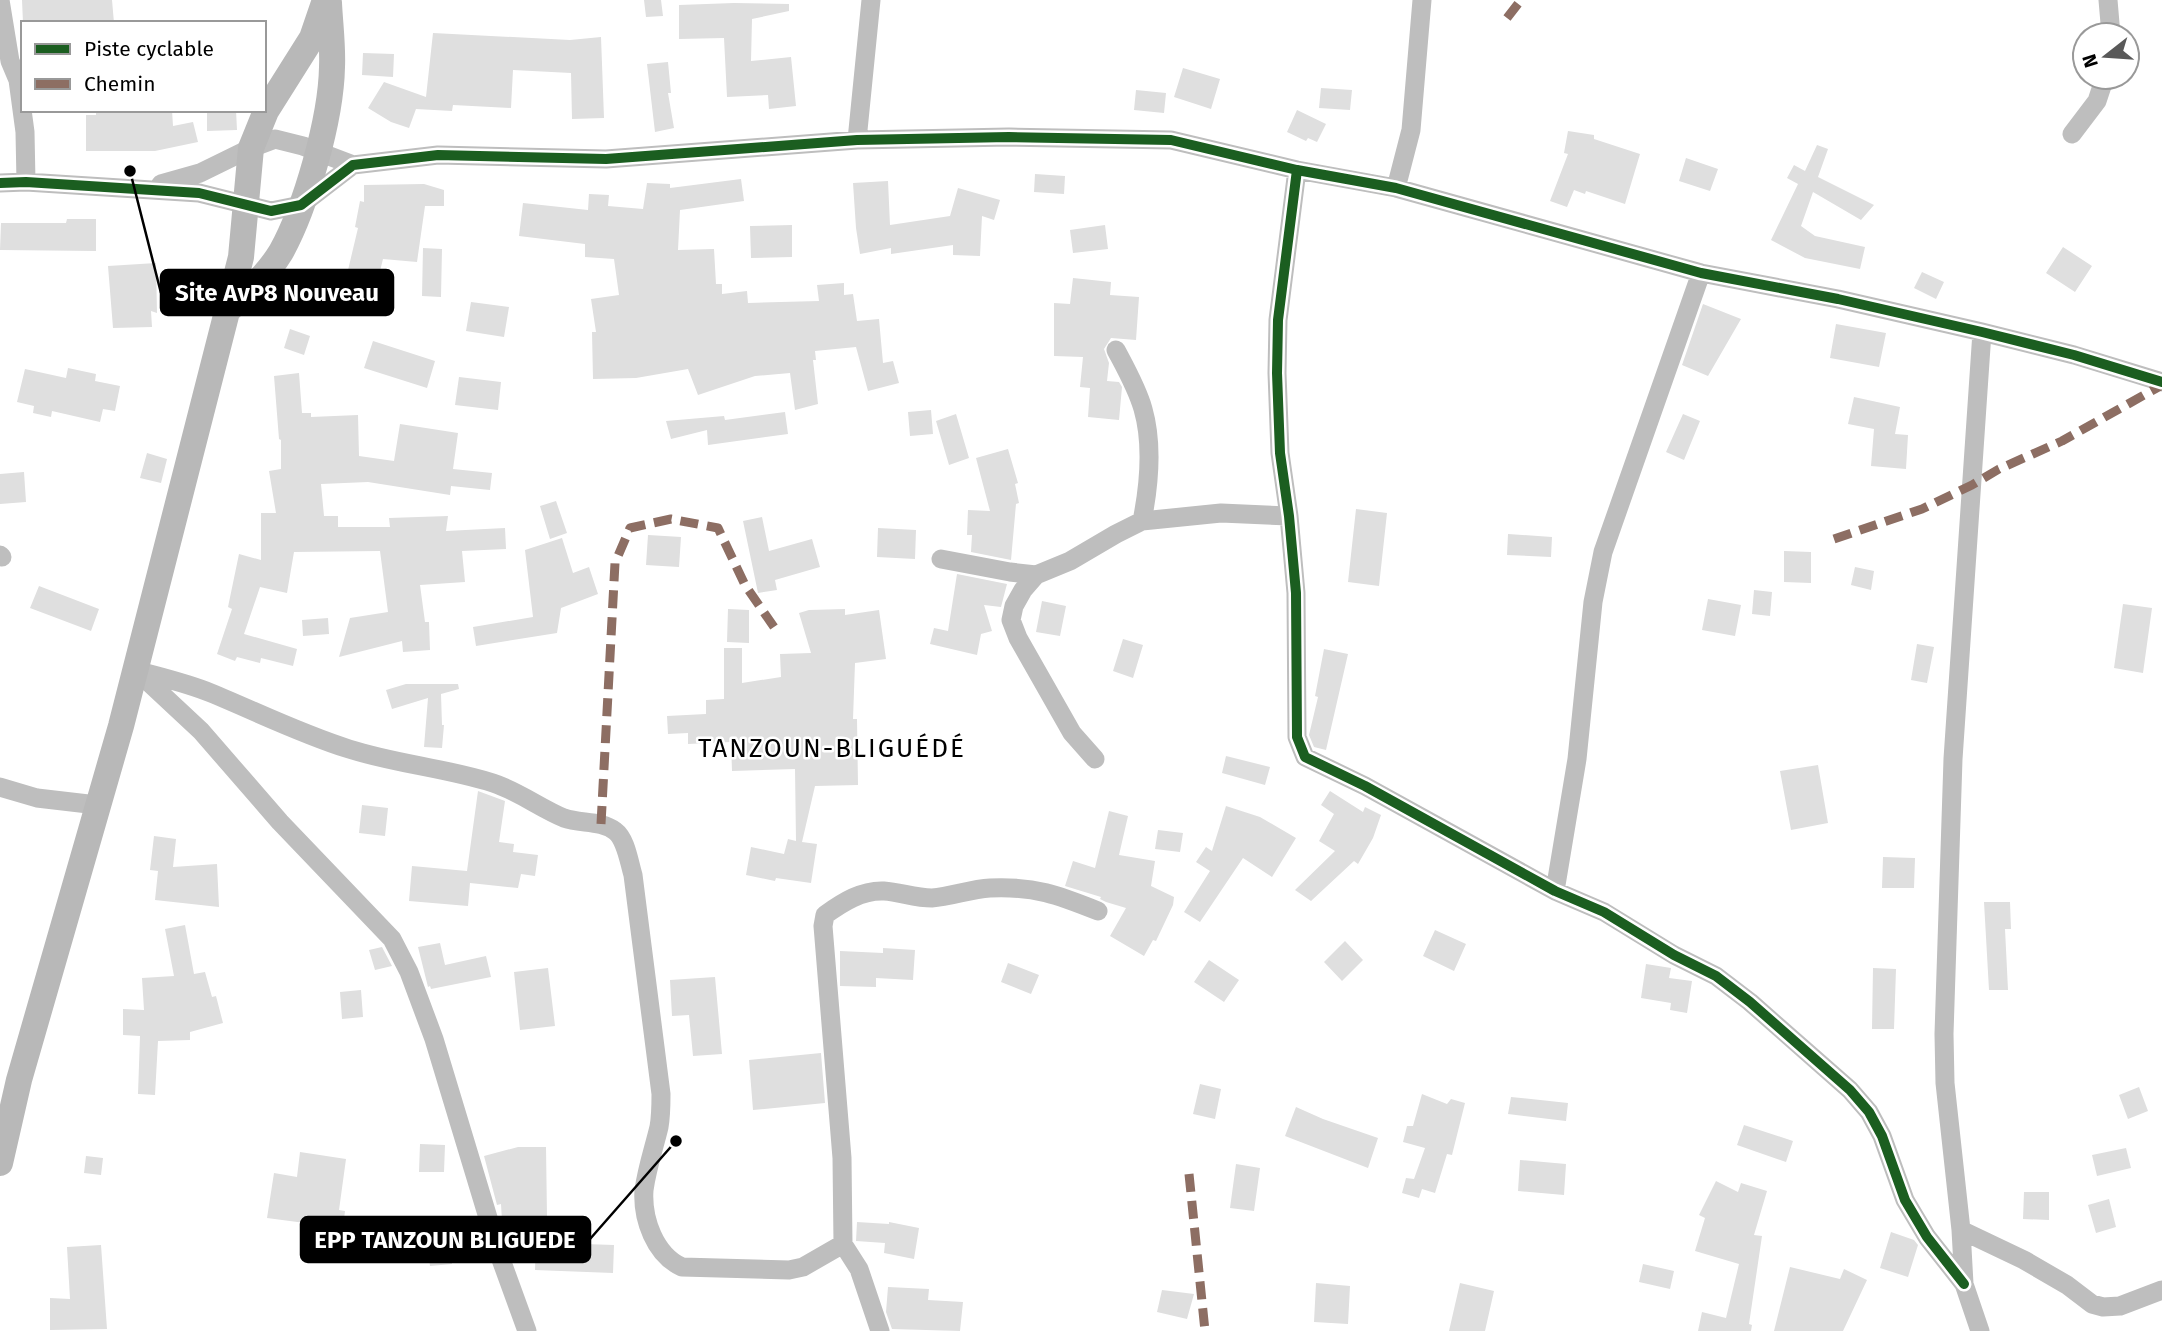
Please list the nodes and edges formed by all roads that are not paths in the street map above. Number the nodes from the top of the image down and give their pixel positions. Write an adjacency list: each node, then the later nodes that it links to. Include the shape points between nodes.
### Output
1 (0, 0): 8 (street)
2 (327, 0): 9 (main road, via 312,38); 15 (main road, via 332,68)
3 (871, 0): 13 (street)
4 (1422, 0): 21 (street, via 1411,130)
5 (2108, 0): 6 (street)
6 (2110, 21)
7 (2100, 91): 12 (street)
8 (21, 102)
9 (266, 111)
10 (22, 112): 18 (street)
11 (266, 112): 14 (main road)
12 (2072, 134)
13 (857, 140): 16 (street, via 606,159 438,155); 17 (street, via 1171,140)
14 (251, 148): 15 (street, via 275,139); 20 (street, via 200,173); 22 (main road)
15 (318, 152): 16 (street); 23 (main road)
16 (353, 166): 23 (street)
17 (1297, 170): 21 (street); 29 (street, via 1278,320 1277,410)
18 (26, 182): 19 (street); 20 (street)
19 (0, 183)
20 (147, 188): 22 (street)
21 (1396, 188): 24 (street)
22 (247, 204): 23 (street, via 271,211); 25 (main road, via 241,257)
23 (301, 205): 25 (main road, via 280,253)
24 (1701, 273): 26 (street); 37 (street, via 1603,552)
25 (227, 311): 33 (main road)
26 (1982, 332): 28 (street); 40 (street, via 1953,759 1944,977 1945,1083)
27 (1116, 349): 30 (street, via 1147,425 1147,498)
28 (2162, 382)
29 (1289, 516): 30 (street, via 1221,513); 37 (street, via 1296,593 1297,737 1305,757)
30 (1142, 521): 32 (street)
31 (941, 559): 32 (street)
32 (1036, 575): 34 (street, via 1014,606 1012,620 1072,733)
33 (135, 670): 36 (main road); 41 (street, via 208,691 308,736 387,761 494,783 561,817 601,824 617,832 633,874 661,1094 660,1124 644,1193 657,1247 682,1267 789,1270); 44 (street, via 201,732 392,939 434,1039)
34 (1095, 759)
35 (0, 787): 36 (street, via 37,798)
36 (97, 805): 39 (main road)
37 (1555, 891): 42 (street, via 1604,912 1716,976 1850,1090 1882,1136 1916,1219)
38 (1098, 911): 41 (street, via 1050,892 989,888 934,898 884,891 863,894 825,915 842,1158)
39 (0, 1163)
40 (1961, 1230): 42 (street); 43 (street, via 2024,1260 2092,1304 2120,1306)
41 (843, 1244): 45 (street, via 859,1269)
42 (1964, 1284): 46 (street)
43 (2162, 1290)
44 (527, 1331)
45 (880, 1331)
46 (1980, 1331)

